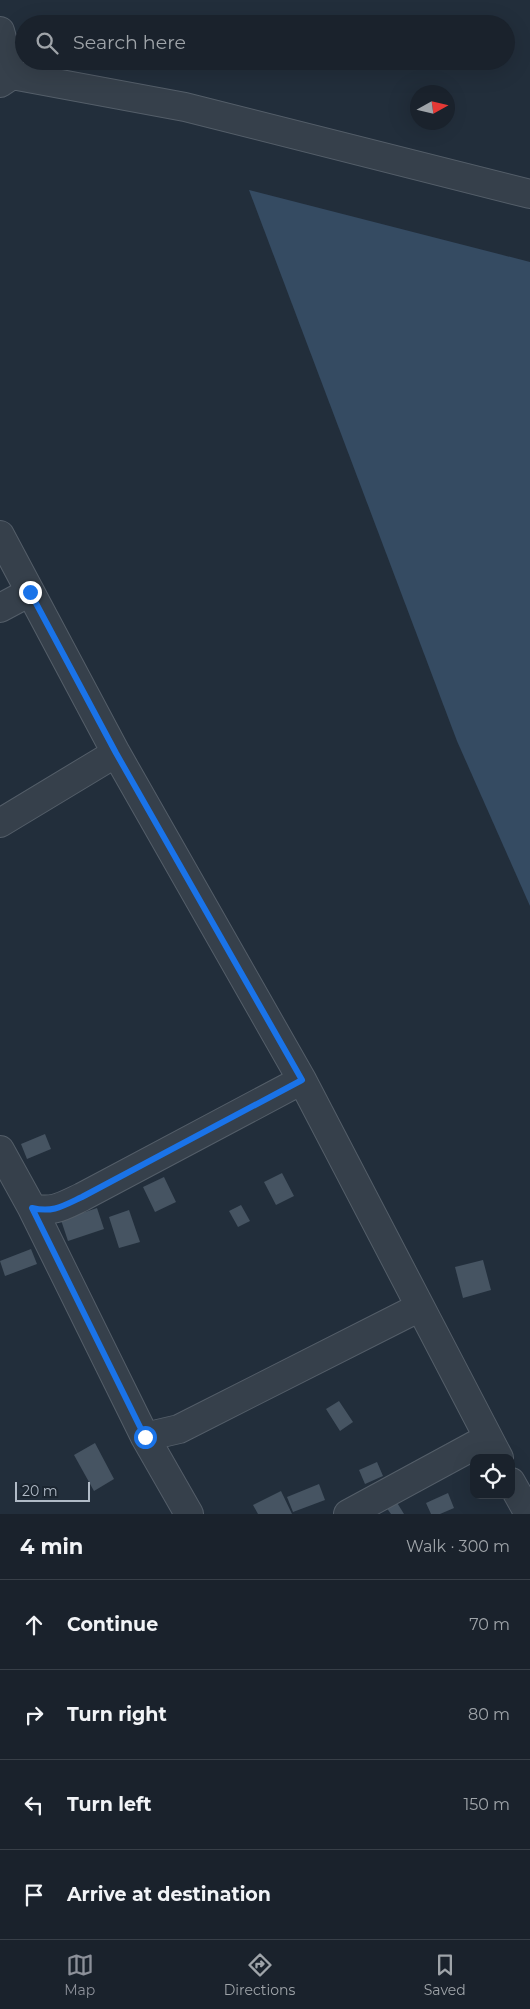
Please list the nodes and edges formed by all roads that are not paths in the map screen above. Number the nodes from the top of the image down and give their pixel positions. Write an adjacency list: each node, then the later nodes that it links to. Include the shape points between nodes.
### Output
1 (0, 31): 2 (street)
2 (6, 79): 3 (street, via 185,108)
3 (530, 194)
4 (0, 535): 5 (street)
5 (30, 592): 6 (street); 7 (street)
6 (0, 608)
7 (116, 753): 8 (street); 9 (street)
8 (0, 822)
9 (302, 1080): 11 (street, via 82,1197 54,1210); 12 (street)
10 (0, 1150): 11 (street)
11 (32, 1208): 13 (street)
12 (420, 1307): 13 (street, via 179,1429); 14 (street)
13 (145, 1437): 16 (street)
14 (493, 1448): 17 (street)
15 (515, 1489): 18 (street)
16 (189, 1514)
17 (348, 1514)
18 (529, 1514)

